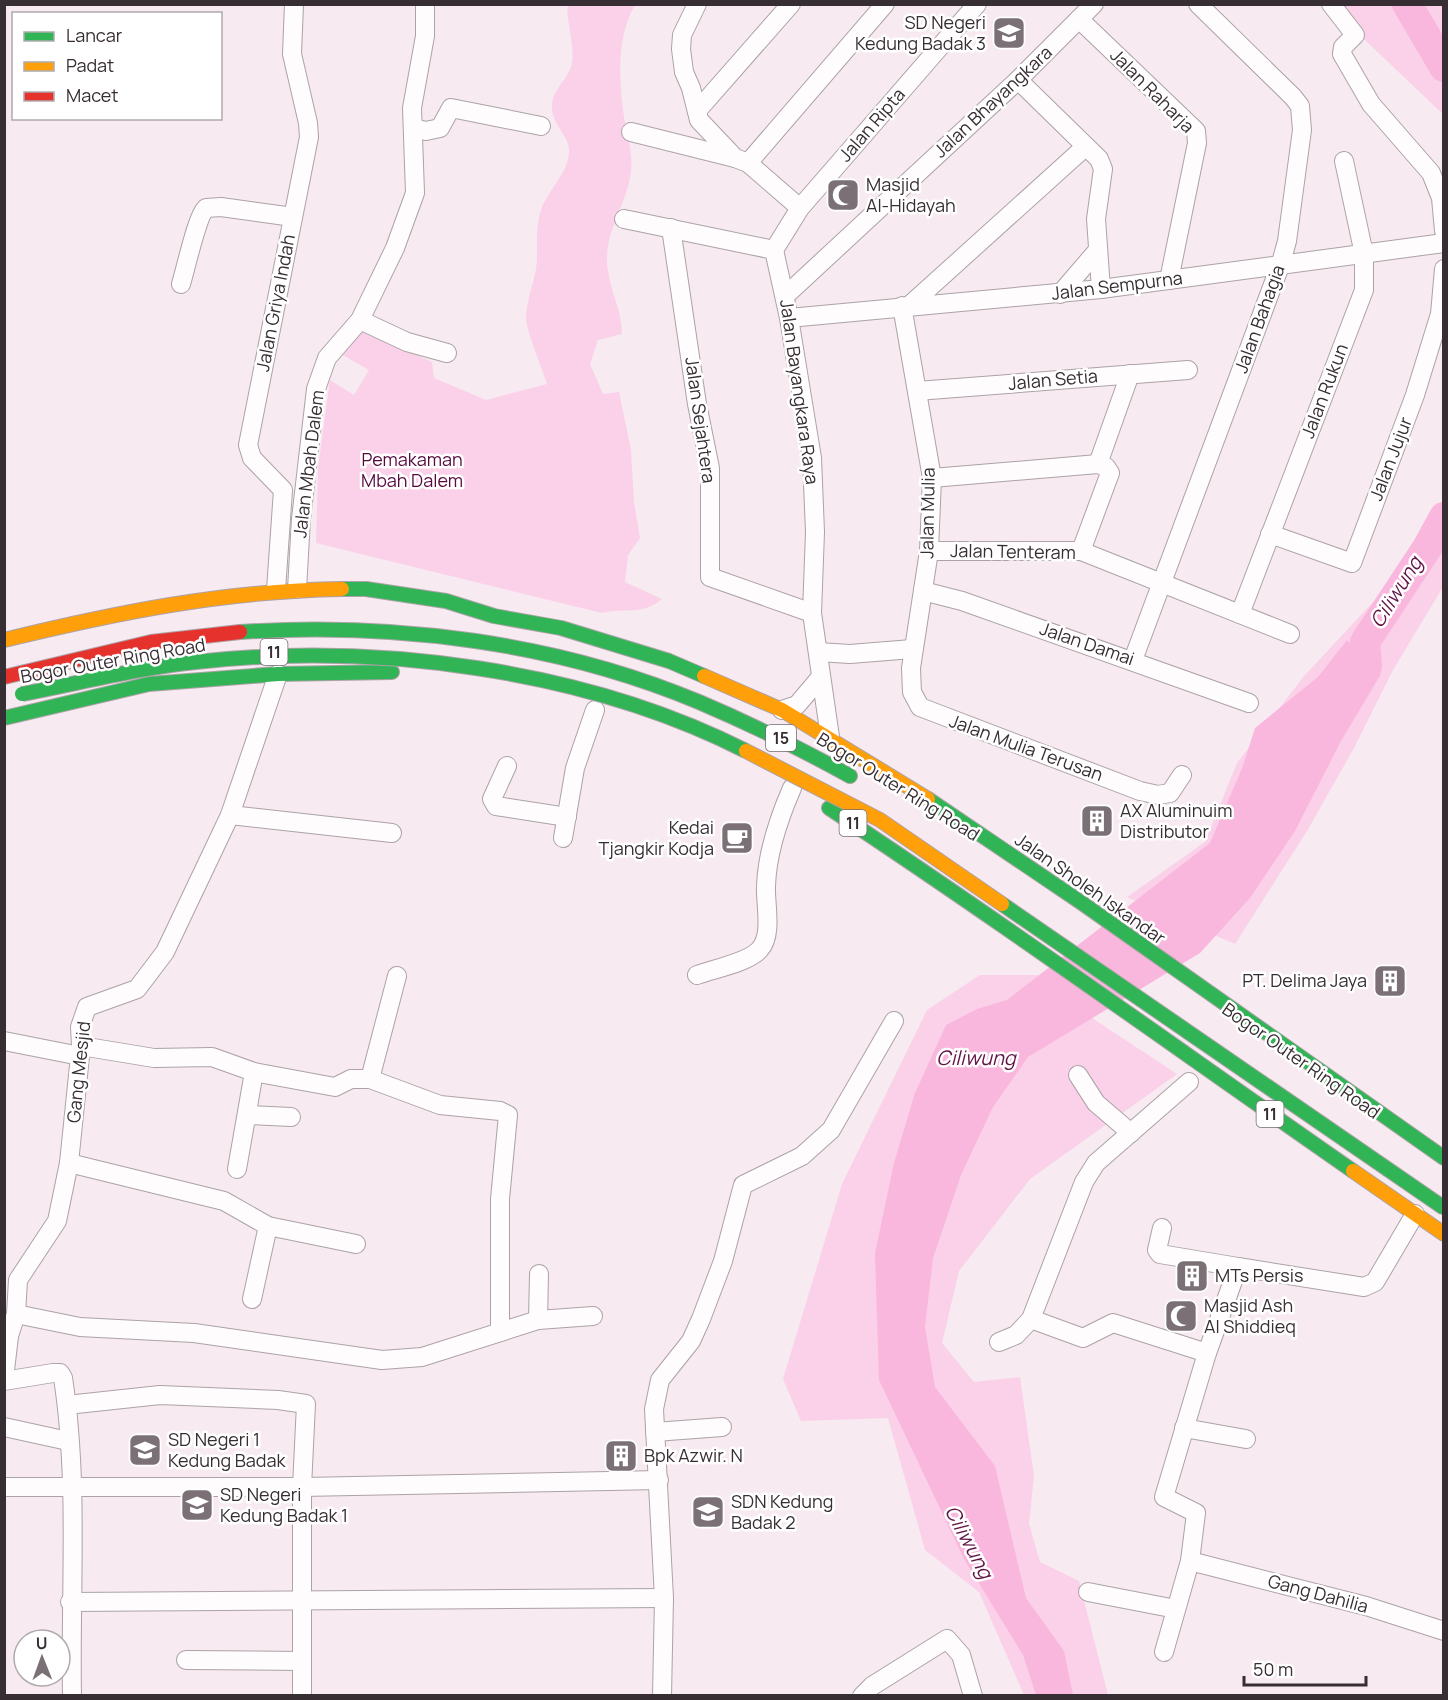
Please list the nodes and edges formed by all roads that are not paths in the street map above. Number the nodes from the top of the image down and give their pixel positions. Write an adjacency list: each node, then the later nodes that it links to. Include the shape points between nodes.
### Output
1 (294, 4): 20 (street, Jalan Griya Indah, via 292,54 309,137)
2 (425, 4): 14 (street, Jalan Mbah Dalem, via 425,36 412,108)
3 (697, 4): 12 (street, via 682,35 681,50)
4 (791, 4): 12 (street)
5 (885, 4): 17 (street)
6 (1094, 4): 10 (street, Jalan Bhayangkara)
7 (1198, 4): 28 (street, Jalan Bahagia, via 1300,106 1302,130)
8 (1331, 4): 23 (street, via 1355,35 1343,47 1342,54 1371,104 1431,173 1441,198)
9 (972, 6): 19 (street, Jalan Ripta)
10 (1079, 19): 11 (street, Jalan Bhayangkara); 30 (street, Jalan Raharja, via 1196,131 1197,143)
11 (1018, 80): 16 (street); 34 (street, Jalan Bhayangkara)
12 (697, 111): 17 (street, via 699,120)
13 (540, 126): 14 (street, via 451,108 440,128)
14 (413, 128): 37 (street, Jalan Mbah Dalem, via 415,193 395,248)
15 (631, 132): 17 (street)
16 (1085, 147): 26 (street, via 1099,159 1103,169 1096,219); 35 (street)
17 (742, 160): 19 (street)
18 (1344, 161): 27 (street, Jalan Rukun)
19 (800, 208): 25 (street, Jalan Ripta)
20 (293, 217): 31 (street, via 206,208 197,222); 49 (street, Jalan Griya Indah, via 248,445 252,458 283,490)
21 (624, 219): 22 (street)
22 (671, 228): 25 (street); 52 (street, Jalan Sejahtera, via 710,468 710,577)
23 (1443, 231)
24 (1443, 243): 27 (street, Jalan Sempurna)
25 (774, 250): 34 (street, Jalan Bayangkara Raya)
26 (1097, 251): 32 (street); 33 (street)
27 (1364, 254): 28 (street, Jalan Sempurna); 44 (street, Jalan Rukun, via 1364,291)
28 (1281, 263): 30 (street, Jalan Sempurna); 47 (street, Jalan Bahagia)
29 (1443, 269): 44 (street, Jalan Jujur, via 1440,314 1419,385 1352,563)
30 (1169, 280): 32 (street, Jalan Sempurna)
31 (181, 284)
32 (1101, 289): 33 (street, Jalan Sempurna)
33 (1060, 294): 35 (street, Jalan Sempurna)
34 (785, 296): 36 (street, Jalan Bayangkara Raya)
35 (906, 306): 36 (street, Jalan Sempurna); 41 (street, Jalan Mulia)
36 (789, 318): 52 (street, Jalan Bayangkara Raya, via 812,458)
37 (360, 320): 38 (street, via 407,342); 48 (street, Jalan Mbah Dalem, via 327,358 316,389)
38 (447, 353)
39 (1188, 370): 40 (street, Jalan Setia)
40 (1130, 374): 41 (street, Jalan Setia); 42 (street)
41 (917, 391): 43 (street, Jalan Mulia)
42 (1098, 464): 43 (street); 46 (street, via 1110,473)
43 (932, 478): 45 (street, Jalan Mulia)
44 (1270, 534): 53 (street, Jalan Rukun)
45 (929, 551): 46 (street, Jalan Tenteram); 50 (street, Jalan Mulia)
46 (1081, 551): 47 (street, Jalan Tenteram)
47 (1162, 583): 53 (street, Jalan Tenteram); 61 (street, Jalan Bahagia)
48 (297, 589): 49 (highway); 54 (highway, via 366,590 447,601)
49 (276, 590): 58 (highway, via 111,614)
50 (923, 591): 59 (street, Jalan Mulia); 61 (street, Jalan Damai)
51 (415, 611): 54 (highway)
52 (812, 613): 60 (street, Jalan Bayangkara Raya)
53 (1240, 614): 57 (street, Jalan Tenteram)
54 (494, 616): 71 (highway, Jalan Sholeh Iskandar, via 561,628 618,644 669,661)
55 (178, 619): 56 (highway)
56 (155, 623)
57 (1290, 634)
58 (4, 640)
59 (912, 649): 60 (street, via 850,654); 76 (street, Jalan Mulia Terusan, via 912,692 920,707 934,714 1158,795 1170,793)
60 (818, 652): 65 (street, Jalan Bayangkara Raya)
61 (1133, 660): 70 (street, Jalan Damai)
62 (278, 674): 63 (highway, via 396,672); 73 (highway, via 149,684); 79 (street, Gang Mesjid)
63 (418, 676)
64 (4, 677): 77 (highway, Bogor Outer Ring Road / 15, via 134,646 198,636 332,628 420,632 571,659 663,687 751,723)
65 (819, 679): 71 (street, via 797,705); 74 (street, Jalan Bayangkara Raya)
66 (519, 690): 67 (highway)
67 (542, 693): 68 (highway, 11); 69 (highway, 11, via 452,658 304,650 168,660)
68 (560, 699)
69 (4, 700): 98 (highway, Bogor Outer Ring Road / 15, bridge, via 195,662 343,656 467,667 550,681 623,702 726,741 880,820)
70 (1249, 703)
71 (782, 710): 74 (highway, Jalan Sholeh Iskandar)
72 (599, 711): 78 (highway, 11, via 691,736); 80 (street, via 576,768)
73 (4, 718)
74 (830, 737): 95 (highway, Jalan Sholeh Iskandar, via 1082,903)
75 (507, 766): 80 (street, via 492,799 496,806)
76 (1182, 775)
77 (864, 784)
78 (792, 788): 83 (street, via 770,858 765,942 754,955); 99 (highway, 11, via 891,847)
79 (230, 815): 81 (street); 87 (street, Gang Mesjid, via 165,952 137,989 87,1007 80,1027)
80 (567, 817): 82 (street)
81 (392, 832)
82 (563, 838)
83 (697, 975)
84 (397, 976): 90 (street)
85 (894, 1021): 120 (street, via 831,1130 802,1156 743,1185 723,1261 701,1319 691,1341 660,1380 654,1409)
86 (4, 1041): 87 (street)
87 (81, 1051): 88 (street, via 154,1058 212,1057); 96 (street, Gang Mesjid)
88 (254, 1072): 90 (street, via 335,1087 351,1079); 92 (street)
89 (1078, 1075): 94 (street, via 1096,1103)
90 (369, 1079): 111 (street, via 440,1105 508,1115 500,1199)
91 (1189, 1082): 94 (street)
92 (246, 1115): 93 (street); 97 (street)
93 (291, 1118)
94 (1131, 1133): 109 (street, via 1096,1163 1084,1182)
95 (1443, 1158)
96 (69, 1163): 100 (street, via 224,1201); 107 (street, Gang Mesjid, via 57,1221 18,1280)
97 (237, 1169)
98 (1443, 1208)
99 (1415, 1214): 102 (highway, 11); 104 (street, via 1375,1282 1364,1287)
100 (268, 1226): 103 (street); 106 (street)
101 (1162, 1228): 104 (street, via 1157,1250 1160,1254)
102 (1443, 1234)
103 (356, 1244)
104 (1238, 1267): 114 (street)
105 (539, 1274): 110 (street)
106 (252, 1299)
107 (16, 1314): 111 (street, via 80,1327 194,1333 382,1360 422,1357); 112 (street, Gang Mesjid)
108 (593, 1316): 110 (street)
109 (1030, 1319): 113 (street, via 1016,1335); 114 (street, via 1083,1338 1113,1323)
110 (538, 1320): 111 (street)
111 (500, 1332)
112 (7, 1337): 115 (street, Gang Mesjid)
113 (999, 1342)
114 (1207, 1353): 119 (street)
115 (4, 1380): 116 (street, via 60,1373)
116 (67, 1405): 122 (street); 126 (street, via 160,1395 301,1402 306,1404)
117 (4, 1427): 122 (street)
118 (722, 1427): 120 (street)
119 (1184, 1428): 121 (street); 127 (street, via 1164,1497 1197,1513)
120 (655, 1432): 123 (street)
121 (1246, 1439)
122 (68, 1441): 125 (street)
123 (659, 1480): 126 (street); 129 (street)
124 (4, 1487): 125 (street)
125 (71, 1487): 126 (street); 131 (street)
126 (302, 1487): 130 (street)
127 (1190, 1561): 132 (street); 133 (street, Gang Dahilia, via 1366,1606)
128 (1088, 1592): 132 (street)
129 (664, 1598): 130 (street); 139 (street)
130 (304, 1599): 131 (street); 136 (street)
131 (70, 1602): 137 (street)
132 (1176, 1609): 134 (street)
133 (1443, 1631)
134 (1164, 1652)
135 (186, 1660): 136 (street)
136 (302, 1661): 138 (street)
137 (72, 1695)
138 (302, 1695)
139 (662, 1695)
140 (862, 1695): 141 (street, via 946,1640 961,1655)
141 (973, 1695)

